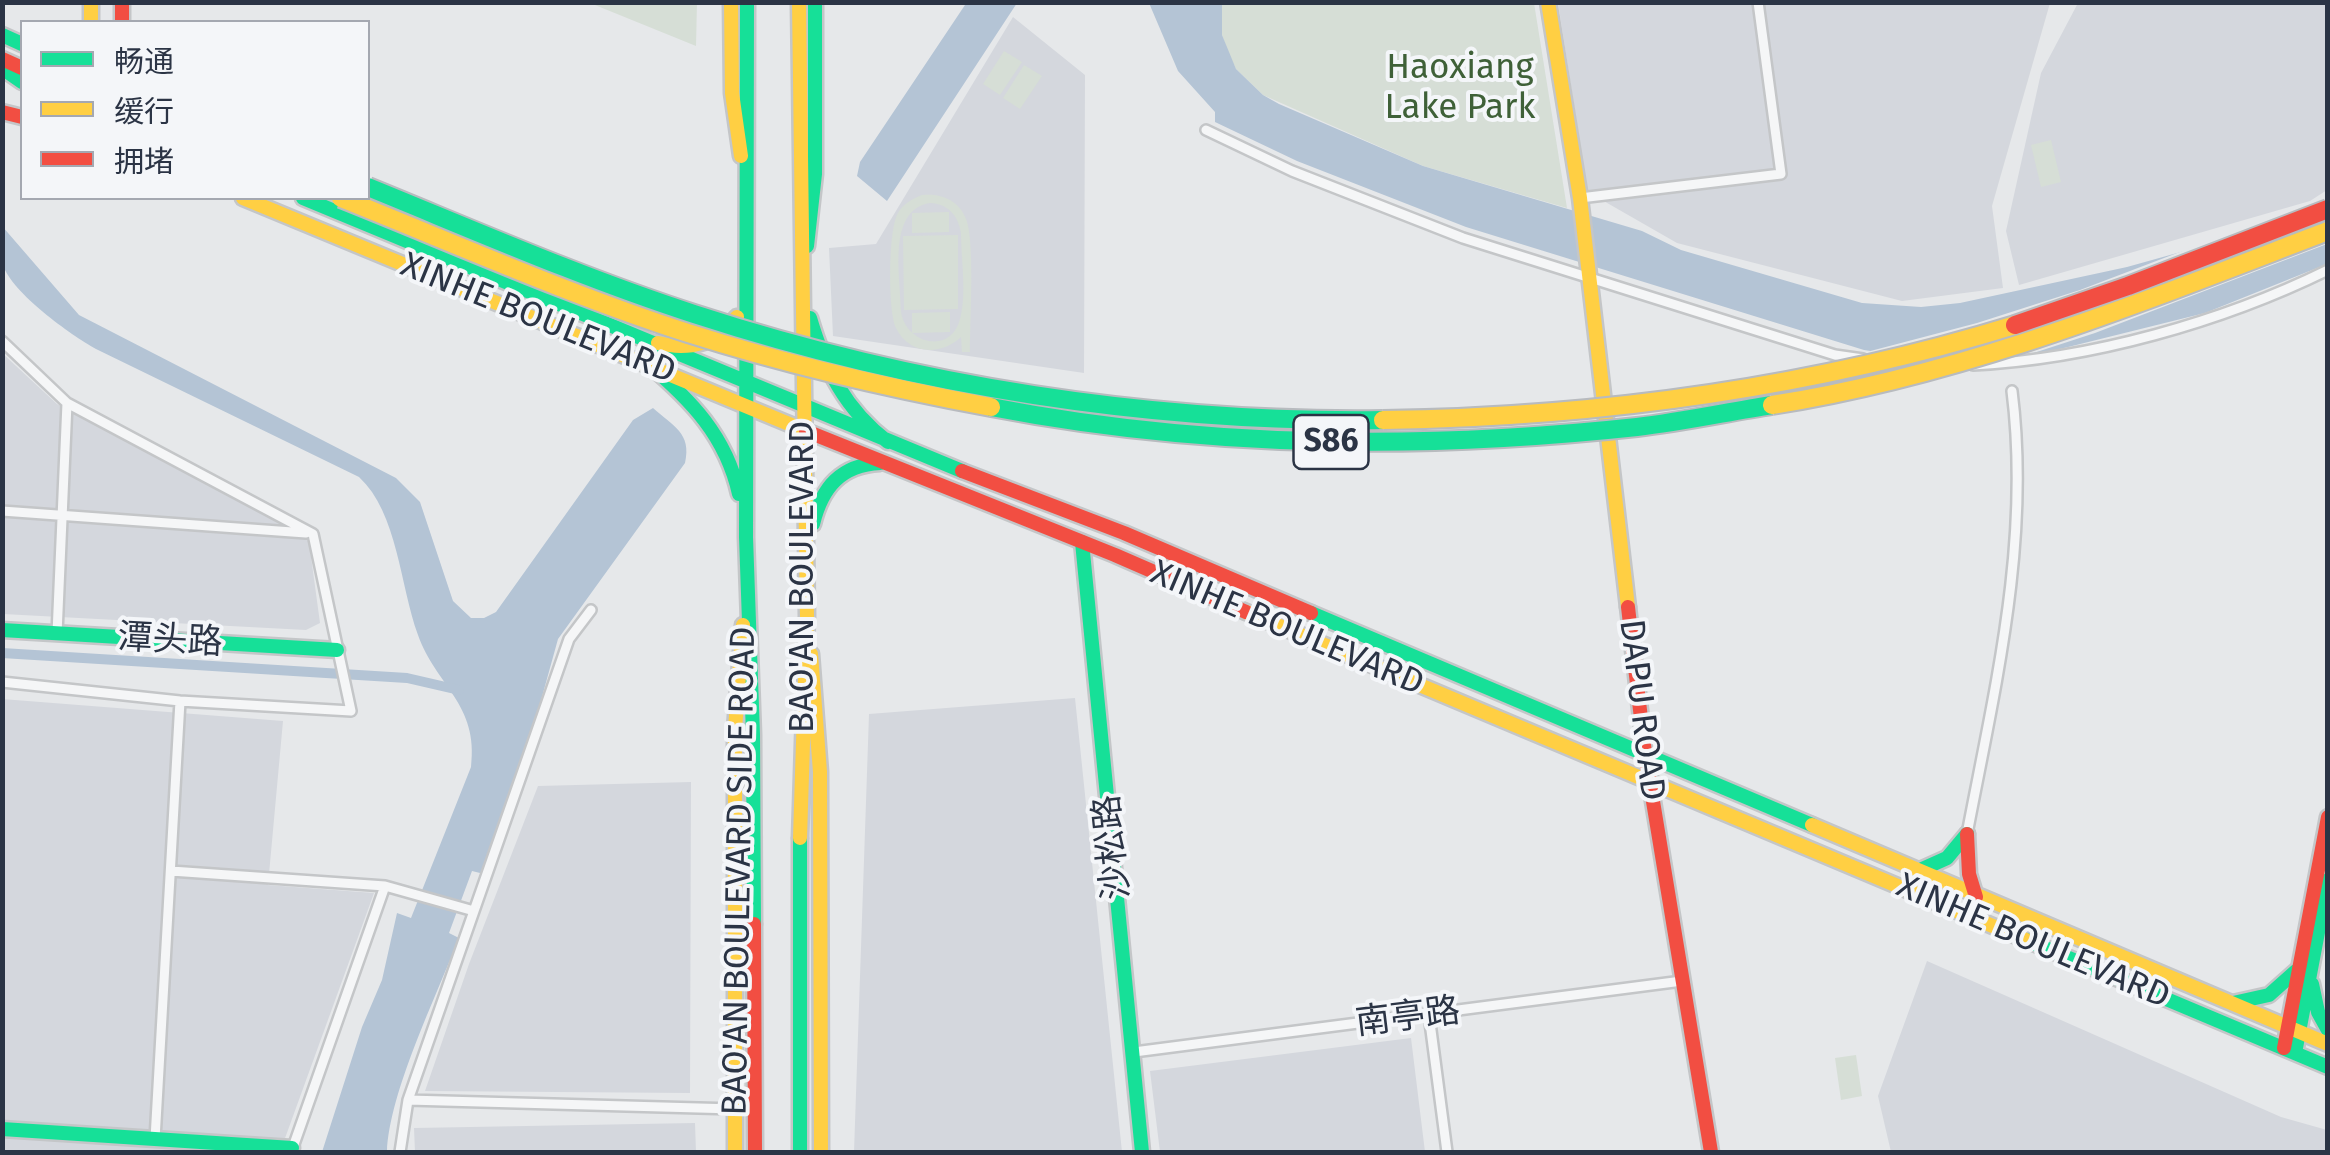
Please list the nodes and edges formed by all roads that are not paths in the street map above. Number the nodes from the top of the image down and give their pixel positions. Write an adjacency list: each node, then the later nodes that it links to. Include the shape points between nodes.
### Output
1 (731, 2): 8 (main road, via 732,93)
2 (747, 2): 8 (main road, BAO'AN BOULEVARD)
3 (799, 2): 18 (main road, BAO'AN BOULEVARD)
4 (815, 2): 18 (main road, via 815,174)
5 (1548, 2): 13 (main road)
6 (1758, 2): 13 (street, via 1781,174)
7 (1206, 130): 16 (street, via 1376,207 1463,238)
8 (745, 180): 19 (main road, BAO'AN BOULEVARD)
9 (370, 188): 14 (main road, S86, bridge, via 637,296 848,358 1099,405 1334,422 1552,415 1822,376 2033,320)
10 (248, 200): 22 (main road, XINHE BOULEVARD)
11 (308, 200): 21 (main road, XINHE BOULEVARD)
12 (346, 200): 15 (main road, S86, bridge, via 630,314 843,377 1114,427 1334,442 1554,435 1826,395 2039,338)
13 (1581, 205): 16 (main road, DAPU ROAD)
14 (2328, 209)
15 (2328, 230)
16 (1589, 270): 17 (street, via 1835,355 1955,365 2048,357 2169,329); 45 (main road, DAPU ROAD)
17 (2328, 270)
18 (804, 286): 27 (main road, BAO'AN BOULEVARD); 29 (main road, via 832,383 850,410)
19 (745, 294): 21 (main road, via 731,325 714,340 680,348); 23 (main road, BAO'AN BOULEVARD)
20 (2, 341): 25 (street)
21 (658, 343): 23 (main road, XINHE BOULEVARD)
22 (647, 362): 26 (main road, XINHE BOULEVARD); 34 (main road, via 696,404 720,437 734,468)
23 (746, 381): 26 (main road, BAO'AN BOULEVARD); 27 (main road, XINHE BOULEVARD)
24 (2012, 391): 48 (street, via 2019,472 2016,554)
25 (67, 402): 32 (street); 33 (street)
26 (746, 406): 28 (main road, XINHE BOULEVARD); 34 (main road, BAO'AN BOULEVARD)
27 (804, 406): 28 (main road, BAO'AN BOULEVARD); 29 (main road, XINHE BOULEVARD)
28 (804, 430): 30 (main road, XINHE BOULEVARD); 36 (main road, BAO'AN BOULEVARD)
29 (888, 442): 45 (main road, XINHE BOULEVARD)
30 (880, 463): 35 (main road, XINHE BOULEVARD); 36 (main road, via 850,468 826,487)
31 (2, 511): 32 (street)
32 (62, 515): 33 (street); 41 (street)
33 (314, 534): 42 (street)
34 (746, 536): 37 (main road, BAO'AN BOULEVARD)
35 (1082, 542): 46 (main road, XINHE BOULEVARD); 63 (main road, 沙松路)
36 (806, 562): 39 (main road, BAO'AN BOULEVARD)
37 (746, 590): 66 (main road, BAO'AN BOULEVARD SIDE ROAD, via 735,729); 72 (main road, BAO'AN BOULEVARD)
38 (591, 610): 54 (street, via 569,639)
39 (808, 616): 73 (main road, BAO'AN BOULEVARD, via 800,770); 74 (main road, BAO'AN BOULEVARD SIDE ROAD, via 820,772)
40 (2, 630): 41 (main road, 潭头路)
41 (57, 634): 42 (main road, 潭头路)
42 (337, 650): 44 (street, via 351,711)
43 (2, 682): 44 (street)
44 (180, 702): 49 (street)
45 (1645, 753): 46 (main road, DAPU ROAD); 50 (main road, XINHE BOULEVARD)
46 (1649, 780): 56 (main road, DAPU ROAD); 62 (main road, XINHE BOULEVARD)
47 (2328, 818): 55 (main road)
48 (1967, 834): 50 (main road, via 1944,862); 53 (main road)
49 (170, 871): 52 (street); 68 (street)
50 (1916, 871): 53 (main road, XINHE BOULEVARD)
51 (2328, 880): 55 (main road)
52 (385, 886): 54 (street); 69 (street)
53 (1976, 897): 57 (main road, XINHE BOULEVARD)
54 (474, 911): 65 (street)
55 (2305, 966): 57 (main road, via 2268,996); 59 (main road); 60 (main road)
56 (1682, 980): 58 (street, 南亭路); 77 (main road, DAPU ROAD)
57 (2226, 1002): 59 (main road, XINHE BOULEVARD)
58 (1429, 1015): 63 (street, 南亭路); 76 (street)
59 (2293, 1030): 61 (main road, XINHE BOULEVARD); 62 (main road)
60 (2328, 1030)
61 (2328, 1044)
62 (2289, 1050): 64 (main road, XINHE BOULEVARD)
63 (1134, 1052): 75 (main road, 沙松路)
64 (2328, 1067)
65 (408, 1100): 66 (street); 70 (street)
66 (734, 1109): 71 (main road, BAO'AN BOULEVARD SIDE ROAD)
67 (2, 1129): 68 (main road)
68 (156, 1139): 69 (main road)
69 (292, 1150)
70 (400, 1152)
71 (735, 1152)
72 (755, 1152)
73 (800, 1152)
74 (821, 1152)
75 (1142, 1152)
76 (1447, 1152)
77 (1711, 1152)

